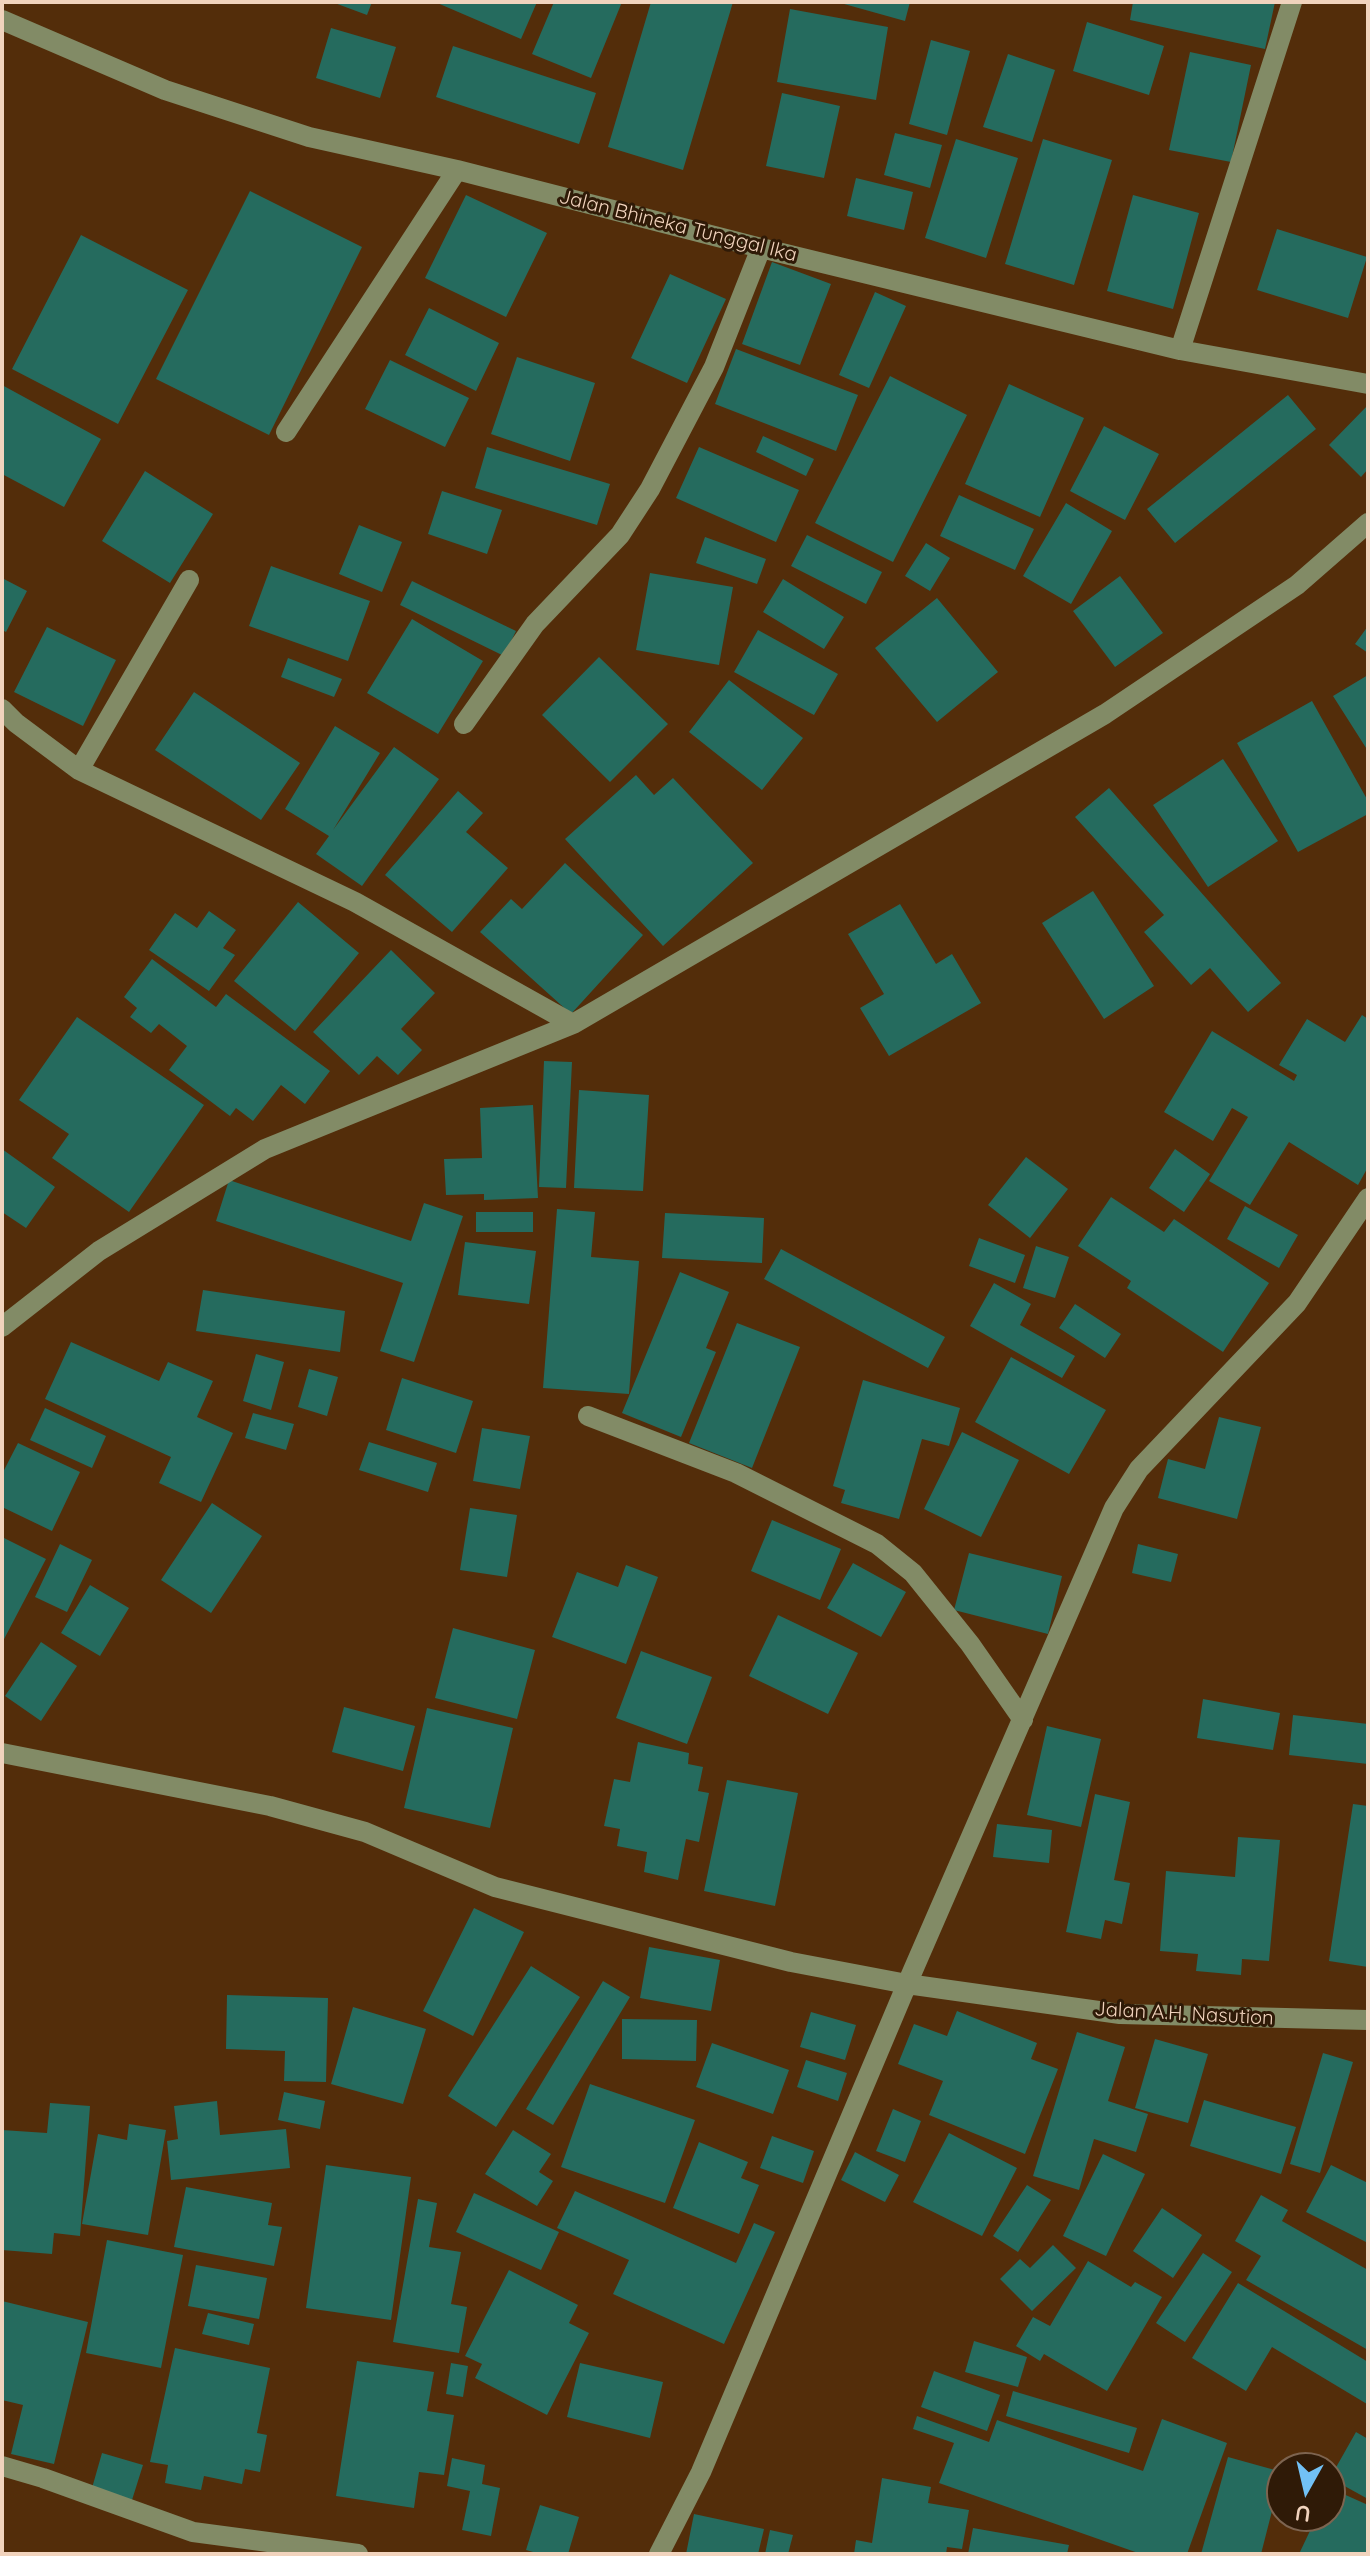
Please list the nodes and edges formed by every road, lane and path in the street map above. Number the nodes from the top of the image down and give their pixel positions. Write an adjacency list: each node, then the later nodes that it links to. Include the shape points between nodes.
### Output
1 (1292, 2): 5 (street)
2 (2, 20): 3 (street, Jalan Bhineka Tunggal Ika, via 165,90 309,137)
3 (457, 170): 4 (street, Jalan Bhineka Tunggal Ika); 7 (street)
4 (761, 248): 5 (street, Jalan Bhineka Tunggal Ika); 11 (street, via 714,367 650,489 620,535 535,624)
5 (1180, 350): 6 (street, Jalan Bhineka Tunggal Ika)
6 (1368, 384)
7 (286, 432)
8 (1368, 523): 13 (street, via 1297,585 1105,714)
9 (189, 580): 12 (street)
10 (2, 709): 12 (street)
11 (464, 724)
12 (79, 770): 13 (street, via 355,902)
13 (573, 1024): 15 (street, via 265,1149 99,1251)
14 (1368, 1198): 17 (street, via 1297,1303 1139,1469 1114,1508)
15 (2, 1327)
16 (588, 1416): 17 (street, via 736,1473 877,1544 913,1573)
17 (1023, 1720): 19 (street)
18 (2, 1753): 19 (street, Jalan A.H. Nasution, via 270,1806 365,1832 495,1887 791,1962)
19 (907, 1984): 20 (street, Jalan A.H. Nasution, via 1120,2014); 23 (street, via 701,2472)
20 (1368, 2020)
21 (2, 2466): 22 (street, via 193,2532)
22 (358, 2554)
23 (659, 2554)

